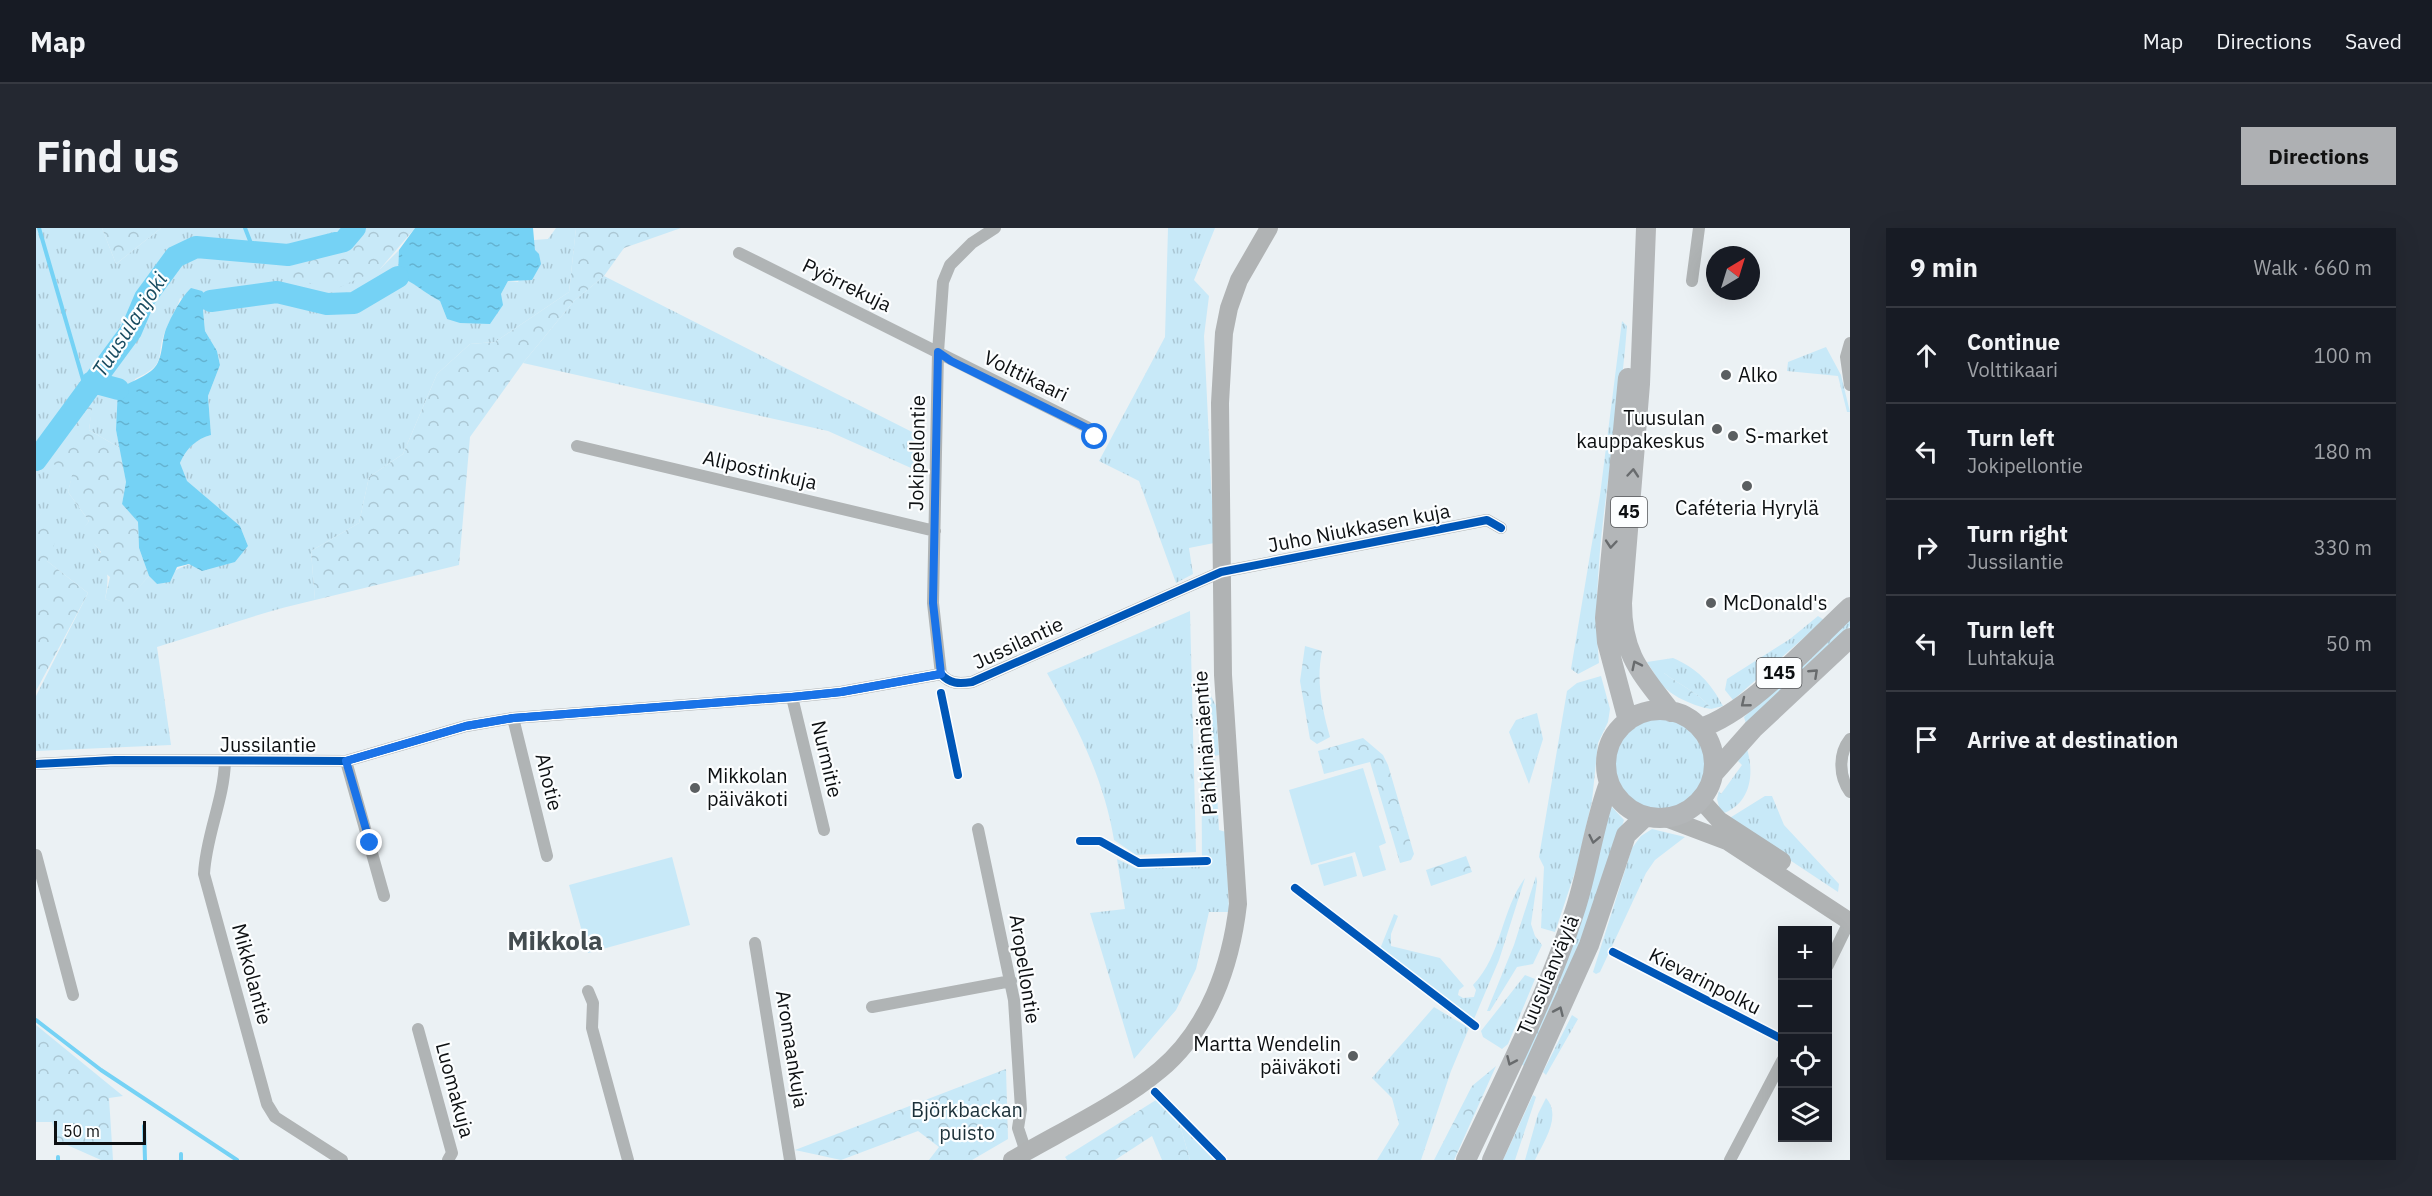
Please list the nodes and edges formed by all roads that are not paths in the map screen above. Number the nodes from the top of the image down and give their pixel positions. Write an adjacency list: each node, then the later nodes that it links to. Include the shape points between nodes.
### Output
1 (995, 228): 9 (street, Jokipellontie, via 972,243 946,272)
2 (1269, 228): 15 (street, Pähkinämäentie, via 1239,280 1224,333 1220,403)
3 (1646, 228): 7 (main road, 45)
4 (1699, 228): 6 (street)
5 (739, 253): 9 (street, Pyörrekuja)
6 (1692, 281)
7 (1642, 299): 20 (main road, 45, one-way to 7, via 1638,671 1622,627 1640,384); 22 (main road, 45, one-way to 22, via 1626,392 1605,618 1606,642)
8 (1850, 343): 10 (street, via 1846,357)
9 (938, 352): 11 (street, Volttikaari, via 1087,428); 14 (street, Jokipellontie)
10 (1850, 385)
11 (1095, 437)
12 (577, 446): 14 (street, Alipostinkuja)
13 (1501, 528): 15 (street, Juho Niukkasen kuja, via 1487,520)
14 (934, 531): 18 (street, Jokipellontie, via 933,603)
15 (1221, 572): 18 (street, Jussilantie, via 972,682 960,684); 49 (street, Pähkinämäentie, via 1223,675 1238,904 1234,942 1224,975 1206,1012 1162,1069)
16 (1850, 607): 23 (main road, 145, one-way to 23, via 1746,703 1726,718)
17 (1850, 638): 28 (main road, 145, one-way to 17, via 1753,729)
18 (941, 674): 19 (street, Jussilantie)
19 (792, 697): 21 (street, Jussilantie); 35 (street, Nurmitie)
20 (1671, 712): 22 (main road, via 1646,712); 23 (main road, 45, via 1685,716)
21 (513, 718): 26 (street, Jussilantie, via 466,726); 37 (street, Ahotie)
22 (1628, 720): 29 (main road, via 1610,744 1606,763)
23 (1700, 728): 28 (main road, via 1710,745)
24 (1850, 739): 30 (street, via 1841,757 1844,784)
25 (225, 761): 26 (street, Jussilantie); 27 (street, Jussilantie); 50 (street, Mikkolantie, via 225,780 204,874 267,1104 276,1117)
26 (346, 761): 38 (street)
27 (36, 764)
28 (1713, 774): 31 (main road)
29 (1609, 783): 32 (main road, via 1628,807); 54 (main road, Tuusulanväylä, one-way to 54, via 1562,946)
30 (1850, 792)
31 (1701, 800): 33 (main road, via 1686,812); 39 (street, via 1719,820)
32 (1646, 816): 33 (main road); 55 (main road, Tuusulanväylä, one-way to 32, via 1589,945 1626,835)
33 (1666, 818): 40 (street, via 1727,841)
34 (978, 829): 43 (street, Aropellontie)
35 (824, 830)
36 (36, 855): 45 (street)
37 (547, 856)
38 (384, 896)
39 (1850, 908)
40 (1850, 921): 42 (street)
41 (755, 944): 53 (street, Aromaankuja)
42 (1832, 955)
43 (1011, 981): 46 (street); 49 (street, Aropellontie, via 1021,1109)
44 (588, 991): 52 (street, via 593,1003 592,1028)
45 (73, 995)
46 (872, 1007)
47 (418, 1029): 51 (street, Luomakuja, via 452,1153)
48 (1778, 1069): 56 (street)
49 (1019, 1156)
50 (342, 1160)
51 (448, 1160)
52 (628, 1160)
53 (790, 1160)
54 (1466, 1160)
55 (1492, 1160)
56 (1730, 1160)

